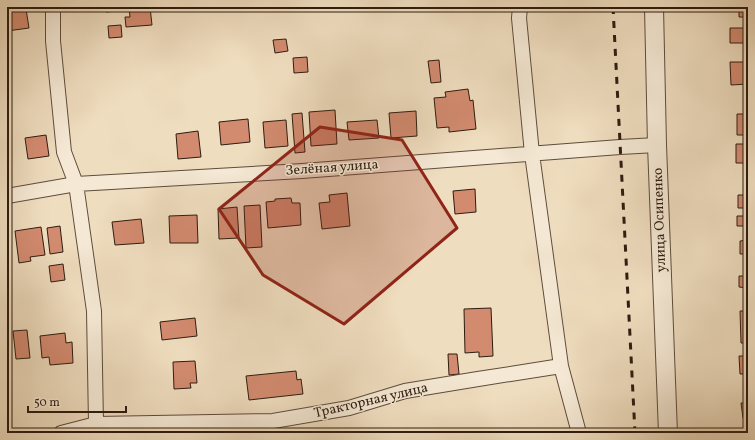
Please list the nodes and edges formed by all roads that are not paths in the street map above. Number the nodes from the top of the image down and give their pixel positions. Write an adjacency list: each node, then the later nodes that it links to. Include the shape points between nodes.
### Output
1 (53, 7): 6 (street, via 53,41 64,152)
2 (520, 7): 5 (street)
3 (654, 7): 4 (street, улица Осипенко)
4 (657, 145): 5 (street, Зелёная улица); 12 (street, улица Осипенко)
5 (532, 154): 6 (street, Зелёная улица); 8 (street)
6 (76, 184): 7 (street, Зелёная улица); 9 (street, via 94,311)
7 (7, 196)
8 (561, 366): 9 (street, Тракторная улица, via 405,391 349,408 272,421); 11 (street)
9 (96, 424): 10 (street, Тракторная улица)
10 (61, 433)
11 (579, 433)
12 (668, 433)

